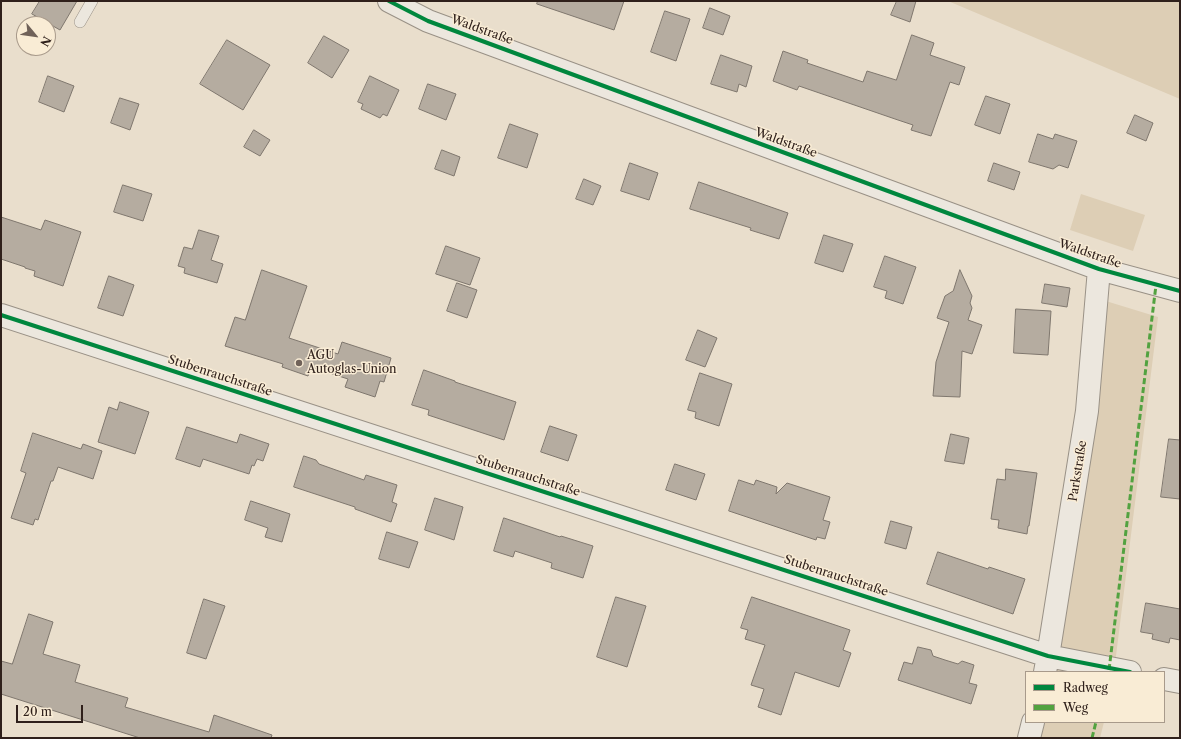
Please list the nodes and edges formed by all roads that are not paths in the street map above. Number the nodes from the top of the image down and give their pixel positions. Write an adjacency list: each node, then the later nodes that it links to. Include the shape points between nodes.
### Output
1 (92, 1): 3 (lane)
2 (389, 1): 4 (street, Waldstraße, via 428,21)
3 (80, 22)
4 (1098, 269): 5 (street, Waldstraße); 7 (street, Parkstraße, via 1087,411)
5 (1180, 291)
6 (1, 315): 7 (street, Stubenrauchstraße)
7 (1046, 664): 8 (street, Stubenrauchstraße)
8 (1120, 671)
9 (1165, 679): 10 (street)
10 (1180, 682)
11 (1033, 723): 12 (street)
12 (1029, 738)

